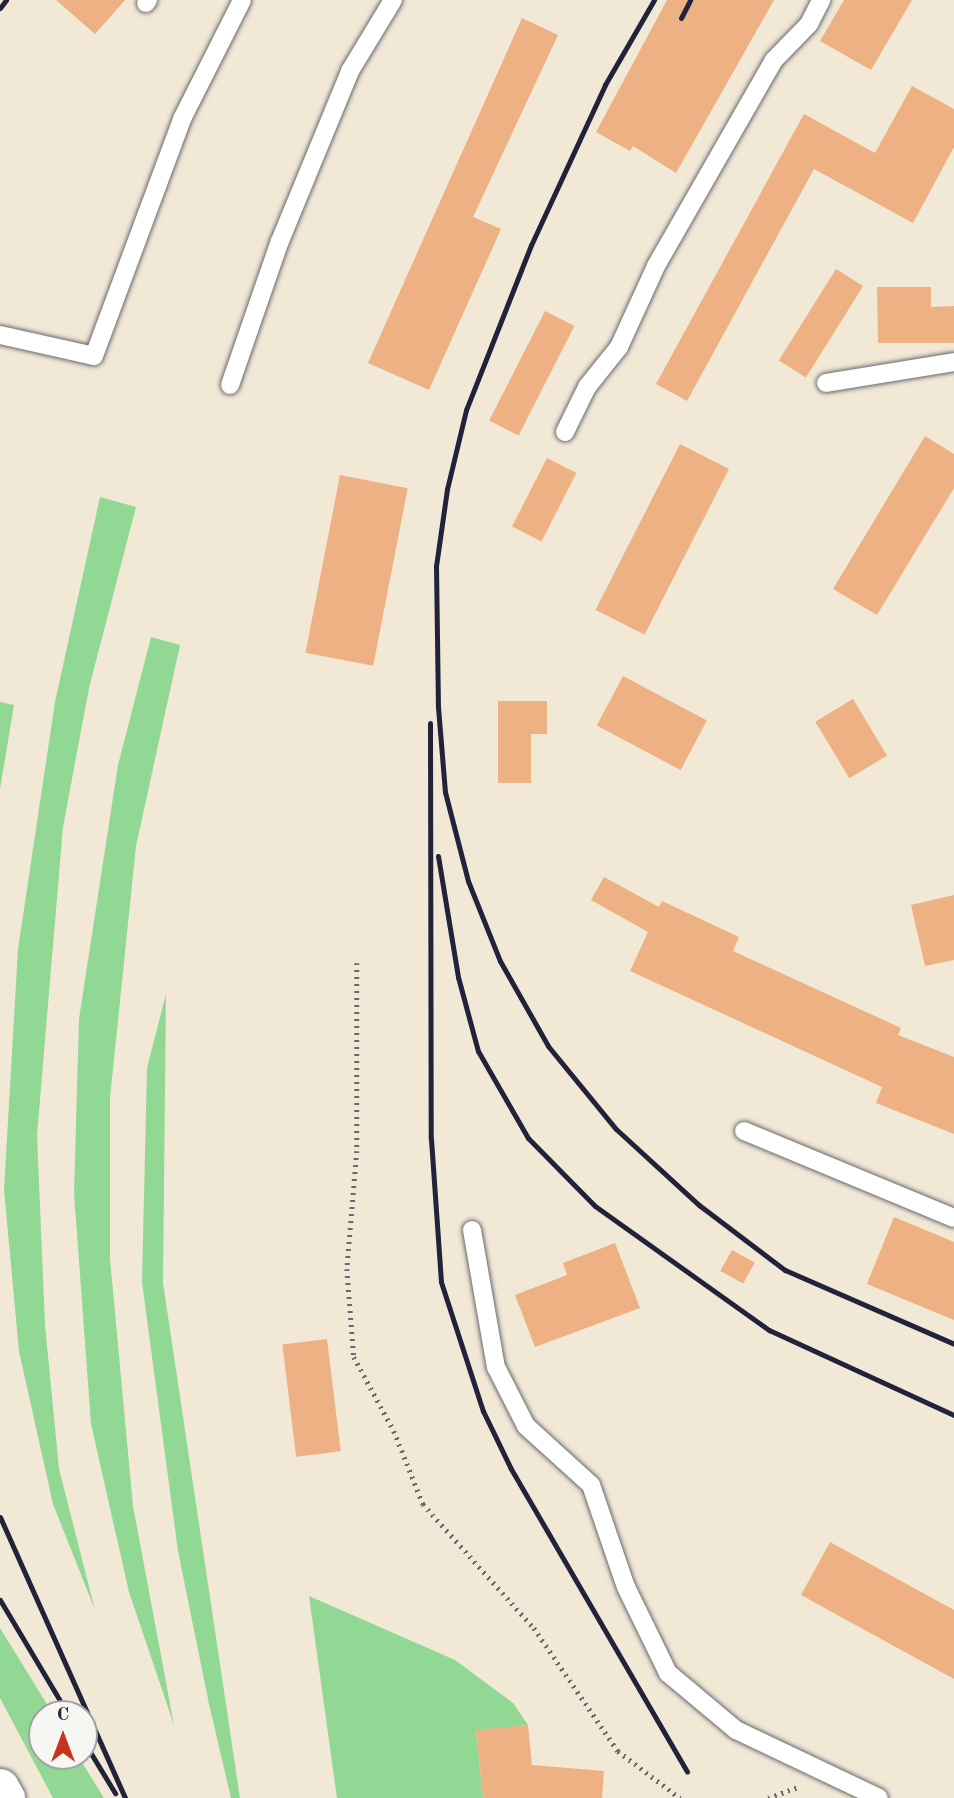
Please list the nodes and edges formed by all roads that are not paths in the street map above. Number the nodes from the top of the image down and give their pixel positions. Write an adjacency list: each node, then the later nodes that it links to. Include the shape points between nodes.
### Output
1 (242, 0): 4 (lane, via 182,119 94,356)
2 (393, 0): 7 (lane, via 350,71 280,241)
3 (821, 0): 8 (lane, via 809,24 774,60 656,266 619,347 587,387)
4 (0, 335)
5 (954, 362): 6 (lane)
6 (826, 383)
7 (230, 385)
8 (565, 432)
9 (744, 1131): 10 (lane)
10 (954, 1217)
11 (472, 1230): 14 (lane, via 496,1367 526,1426 591,1485 626,1587 668,1673 736,1730)
12 (0, 1787): 13 (street)
13 (6, 1798)
14 (879, 1798)

